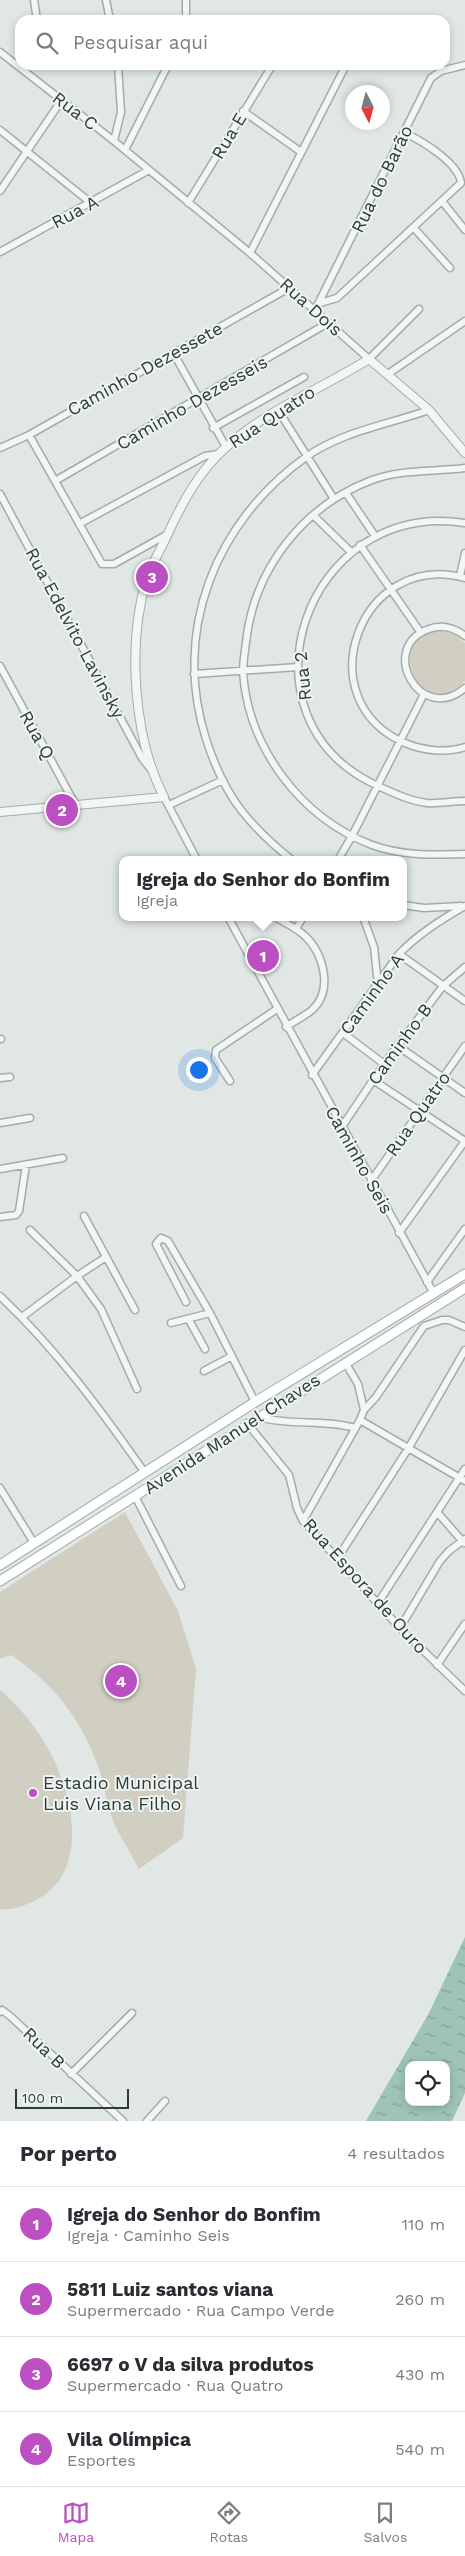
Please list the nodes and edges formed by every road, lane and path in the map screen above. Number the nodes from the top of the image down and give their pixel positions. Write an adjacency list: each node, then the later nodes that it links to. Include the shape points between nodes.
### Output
1 (34, 0): 4 (street)
2 (106, 0): 5 (street)
3 (186, 0): 6 (street)
4 (36, 15)
5 (109, 15)
6 (186, 15)
7 (0, 52): 8 (street, Rua C)
8 (15, 65)
9 (465, 65): 10 (street, Rua do Barão)
10 (450, 69)
11 (21, 70): 18 (street, Rua C)
12 (27, 70): 18 (street)
13 (118, 70): 23 (street, via 121,112)
14 (165, 70): 24 (street)
15 (269, 70): 20 (street, Rua E)
16 (343, 70): 26 (street)
17 (445, 70): 22 (street, Rua do Barão, via 431,78)
18 (26, 74): 19 (street, Rua C)
19 (61, 101): 23 (street, Rua C); 25 (street)
20 (243, 111): 26 (street); 31 (street, Rua E)
21 (0, 130): 25 (street)
22 (405, 133): 29 (street, via 435,151 458,175 461,184); 38 (street, Rua do Barão)
23 (114, 141): 24 (street, Rua C)
24 (125, 150): 27 (street, Rua C)
25 (29, 151): 28 (street); 30 (street)
26 (301, 152): 35 (street)
27 (148, 170): 30 (street, Rua A); 31 (street, Rua Dois)
28 (0, 191)
29 (442, 201): 32 (street); 33 (street)
30 (91, 203): 34 (street, Rua A)
31 (188, 203): 35 (street, Rua Dois)
32 (414, 228): 36 (street); 38 (street, via 337,298)
33 (465, 230)
34 (0, 252)
35 (250, 253): 37 (street, Rua Dois)
36 (450, 268)
37 (289, 288): 40 (street, Rua Dois); 43 (street, Caminho Dezessete)
38 (320, 303): 40 (street, Rua do Barão)
39 (419, 309): 44 (street)
40 (314, 312): 42 (street, Rua Dois)
41 (465, 321): 45 (street)
42 (328, 324): 44 (street, Rua Dois); 47 (street, Caminho Dezesseis)
43 (174, 354): 47 (street); 51 (street, Caminho Dezessete)
44 (369, 359): 45 (street, Rua Dois); 48 (street, Rua Quatro)
45 (388, 374): 49 (street, Rua Dois)
46 (304, 377): 50 (street)
47 (199, 399): 50 (street); 58 (street, Caminho Dezesseis)
48 (278, 410): 52 (street, Rua Quatro); 56 (street)
49 (429, 410): 54 (street, Rua Dois); 56 (street, via 353,433)
50 (213, 428): 52 (street)
51 (29, 435): 53 (street, Caminho Dezessete); 58 (street)
52 (226, 447): 55 (street, Rua Quatro)
53 (0, 448)
54 (465, 453)
55 (219, 454): 64 (street, via 205,456); 65 (street, Rua Quatro, via 194,484)
56 (306, 457): 61 (street); 77 (street, via 260,496 242,517 215,566 198,621)
57 (465, 468): 59 (street, via 392,474)
58 (55, 481): 64 (street)
59 (346, 493): 61 (street); 66 (street)
60 (0, 494): 82 (street, Rua Edelvito Lavinsky, via 142,758)
61 (334, 499): 62 (street)
62 (313, 515): 68 (street); 76 (street, via 282,548 260,587 248,630)
63 (465, 522): 66 (street, Rua 2, via 421,522)
64 (80, 524): 65 (street, via 99,560 108,565)
65 (168, 534): 82 (street, Rua Quatro, via 148,577 136,646 140,716)
66 (375, 536): 67 (street, Rua 2)
67 (360, 545): 68 (street, Rua 2); 71 (street)
68 (351, 552): 75 (street, Rua 2, via 325,579 309,607 300,638)
69 (465, 553): 70 (street)
70 (462, 577): 71 (street, via 429,575)
71 (391, 589): 72 (street); 80 (street, via 375,602 363,619 355,638 352,668 364,706 384,730)
72 (421, 633): 73 (street, via 444,627); 79 (street, via 410,645 405,664 410,680)
73 (465, 636)
74 (0, 666): 87 (street, Rua Q)
75 (298, 667): 76 (street); 84 (street, Rua 2, via 304,703 326,747 363,780)
76 (243, 671): 77 (street); 90 (street, via 261,740 283,779 314,811)
77 (194, 674): 83 (street, via 196,705 213,760)
78 (465, 688): 79 (street, via 445,698)
79 (424, 694): 80 (street)
80 (401, 741): 81 (street, via 430,750); 84 (street)
81 (465, 747)
82 (152, 771): 85 (street, Rua Quatro)
83 (223, 780): 88 (street); 93 (street, via 259,831)
84 (376, 785): 86 (street, Rua 2, via 427,803); 90 (street)
85 (164, 797): 87 (street); 88 (street, Rua Quatro)
86 (465, 801)
87 (75, 804): 89 (street)
88 (169, 805): 92 (street)
89 (0, 812)
90 (352, 836): 91 (street, via 373,845 422,855); 94 (street)
91 (465, 854)
92 (195, 856)
93 (287, 856)
94 (340, 856)
95 (407, 906): 96 (street)
96 (465, 906): 102 (street, Caminho A, via 430,926)
97 (230, 921): 107 (street, Caminho Seis)
98 (282, 921): 101 (street)
99 (301, 921): 101 (street)
100 (364, 921): 104 (street, via 374,947)
101 (296, 929): 108 (street, via 313,944 320,958 324,983 313,1009)
102 (399, 954): 104 (street, Caminho A); 105 (street)
103 (465, 967): 105 (street, Caminho B)
104 (378, 986): 109 (street, Caminho A)
105 (443, 986): 106 (street); 110 (street, Caminho B)
106 (465, 1001)
107 (277, 1009): 108 (street, Caminho Seis); 118 (street, via 216,1050 215,1058)
108 (286, 1027): 113 (street, Caminho Seis)
109 (343, 1033): 112 (street); 113 (street, Caminho A)
110 (398, 1046): 112 (street, Caminho B); 116 (street)
111 (465, 1046): 116 (street, Rua Quatro)
112 (384, 1064): 117 (street, Caminho B)
113 (312, 1074): 123 (street, Caminho Seis)
114 (10, 1077): 115 (street)
115 (0, 1078)
116 (444, 1078): 119 (street); 120 (street, Rua Quatro)
117 (373, 1080): 120 (street); 123 (street, Caminho B)
118 (230, 1081)
119 (465, 1093)
120 (420, 1111): 124 (street); 128 (street, Rua Quatro)
121 (30, 1118): 122 (street)
122 (0, 1123)
123 (341, 1128): 128 (street, Caminho Seis)
124 (465, 1141): 133 (street)
125 (63, 1158): 126 (street)
126 (26, 1165): 127 (street); 130 (street, via 18,1212)
127 (0, 1169)
128 (371, 1181): 133 (street, Caminho Seis)
129 (84, 1216): 134 (street)
130 (0, 1217)
131 (465, 1229): 137 (street)
132 (30, 1230): 136 (street)
133 (399, 1233): 137 (street, Caminho Seis)
134 (106, 1257): 136 (street); 142 (street)
135 (465, 1274): 139 (main road, Avenida Manuel Chaves)
136 (76, 1276): 144 (street); 153 (street, via 105,1316)
137 (427, 1282): 139 (street, Caminho Seis)
138 (465, 1288): 151 (main road, Avenida Manuel Chaves)
139 (433, 1292): 154 (main road, Avenida Manuel Chaves)
140 (0, 1296): 144 (street)
141 (186, 1302): 143 (street, via 156,1244 157,1240 168,1240)
142 (135, 1310)
143 (210, 1314): 145 (street); 150 (street)
144 (22, 1317): 162 (street, via 88,1392)
145 (189, 1320): 146 (street); 148 (street)
146 (171, 1323)
147 (465, 1327): 155 (street, via 442,1320 424,1326)
148 (205, 1348)
149 (465, 1350): 160 (street)
150 (232, 1356): 152 (street); 154 (street)
151 (345, 1362): 155 (street, via 358,1384); 156 (main road, Avenida Manuel Chaves)
152 (204, 1371)
153 (137, 1389)
154 (255, 1402): 162 (main road, Avenida Manuel Chaves)
155 (364, 1410): 157 (street)
156 (257, 1417): 158 (main road, Avenida Manuel Chaves); 159 (street, via 280,1422 342,1424)
157 (360, 1420): 159 (street); 160 (street)
158 (247, 1423): 165 (main road, Avenida Manuel Chaves); 167 (street, Rua Espora de Ouro, via 289,1475)
159 (355, 1428): 167 (street)
160 (408, 1450): 163 (street); 170 (street)
161 (465, 1469): 163 (street)
162 (145, 1473): 169 (main road, Avenida Manuel Chaves)
163 (462, 1479): 166 (street)
164 (0, 1488): 169 (street)
165 (135, 1496): 172 (main road, Avenida Manuel Chaves); 173 (street)
166 (437, 1512): 168 (street); 174 (street)
167 (303, 1521): 170 (street, Rua Espora de Ouro)
168 (464, 1542): 176 (street, via 449,1551 440,1562)
169 (34, 1543): 171 (main road, Avenida Manuel Chaves)
170 (337, 1559): 174 (street, Rua Espora de Ouro)
171 (0, 1565)
172 (0, 1581)
173 (181, 1586)
174 (378, 1604): 176 (street, Rua Espora de Ouro)
175 (465, 1624): 177 (street)
176 (400, 1628): 177 (street, Rua Espora de Ouro)
177 (437, 1665): 178 (street, Rua Espora de Ouro)
178 (465, 1691)
179 (0, 2012): 181 (street, Rua B, via 2,2010 10,2016)
180 (132, 2013): 181 (street)
181 (71, 2074): 183 (street, Rua B)
182 (165, 2101): 184 (street)
183 (123, 2121)
184 (147, 2121)

